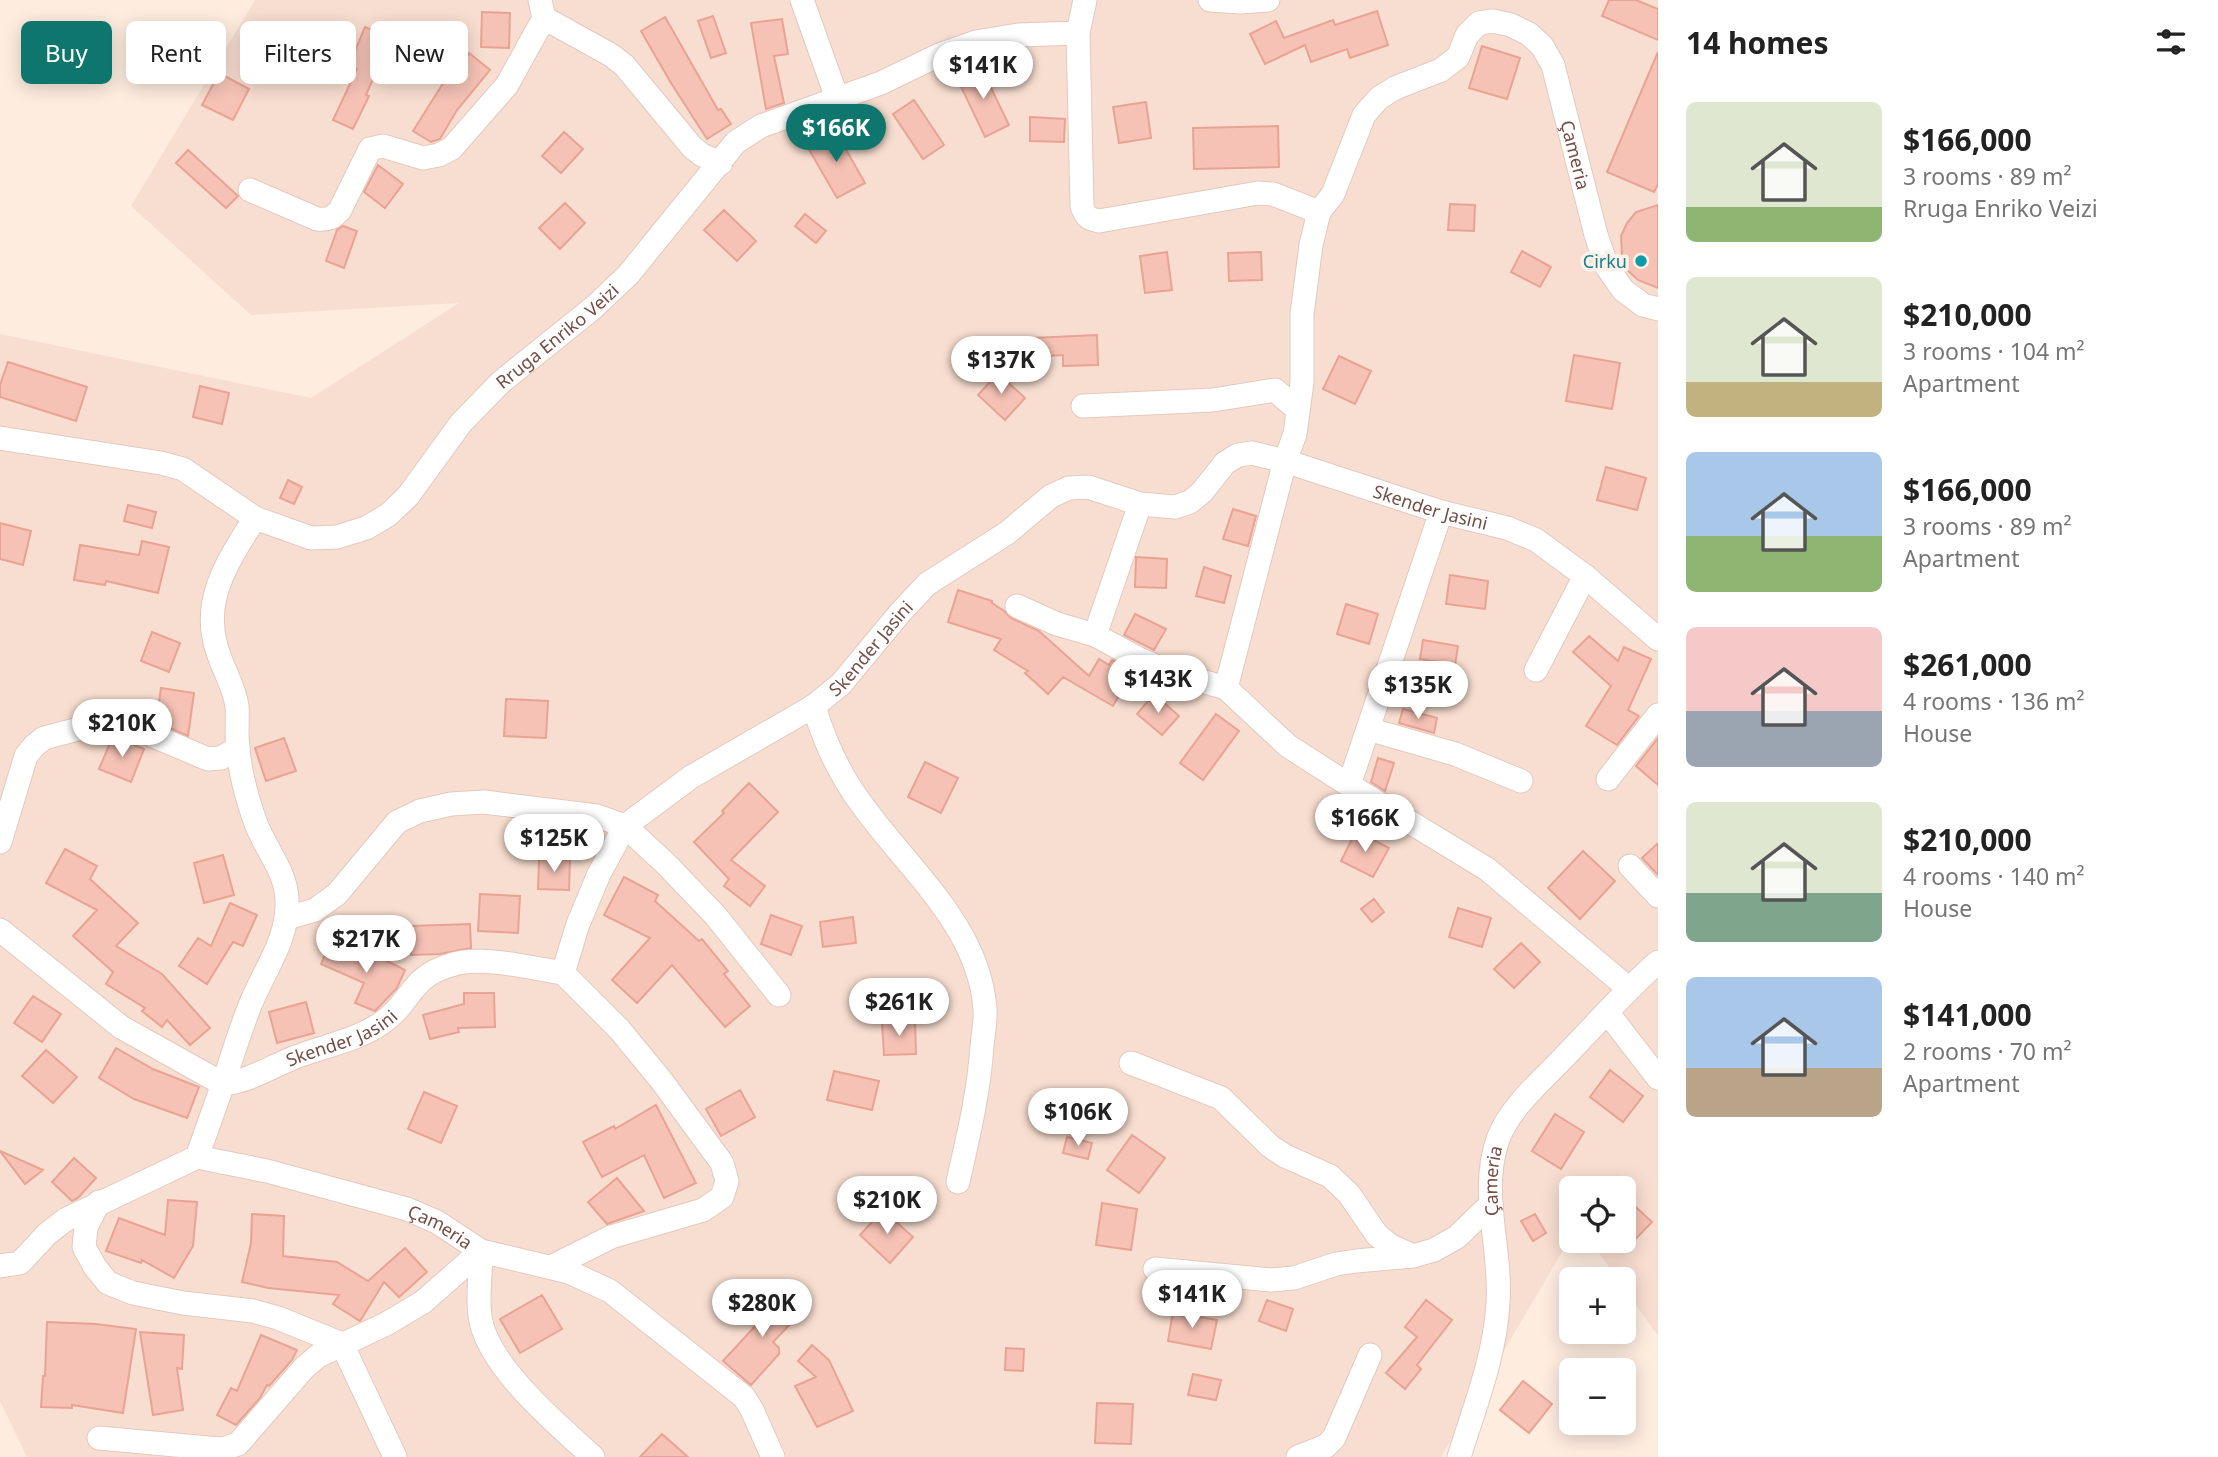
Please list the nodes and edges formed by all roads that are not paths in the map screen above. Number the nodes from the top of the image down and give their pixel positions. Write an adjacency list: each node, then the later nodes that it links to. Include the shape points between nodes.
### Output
1 (802, 0): 7 (street)
2 (1085, 0): 6 (street)
3 (1210, 0): 4 (street)
4 (1268, 0)
5 (542, 9): 8 (street, via 624,65 692,147); 9 (street, via 507,85 452,148 424,158 383,146 370,149 340,210 326,220)
6 (1078, 33): 7 (street, Rruga Enriko Veizi, via 976,42); 10 (street, via 1082,206 1090,220 1258,193 1273,194)
7 (837, 98): 8 (street, Rruga Enriko Veizi, via 761,126 736,142)
8 (721, 163): 20 (street, Rruga Enriko Veizi, via 628,275 501,382 461,423 408,496 388,515 346,534 311,538)
9 (250, 190)
10 (1319, 212): 11 (street, Çameria, via 1333,194 1364,115 1379,98 1441,70 1458,57 1467,35 1479,23 1510,25 1542,46 1553,65 1607,267 1623,290 1643,305); 12 (street, via 1302,314)
11 (1658, 309)
12 (1302, 382): 13 (street); 15 (street)
13 (1275, 390): 14 (street, via 1213,400); 15 (street)
14 (1083, 406)
15 (1298, 410): 17 (street)
16 (0, 438): 20 (street, Rruga Enriko Veizi, via 161,463 183,470)
17 (1285, 461): 18 (street, Skender Jasini, via 1252,453 1238,455 1190,502 1175,507); 19 (street, Skender Jasini); 26 (street)
18 (1140, 504): 23 (street); 27 (street, Skender Jasini, via 1088,487 1069,488 1051,496 1007,533 928,584 841,684)
19 (1441, 512): 21 (street, Skender Jasini, via 1536,540); 29 (street)
20 (255, 519): 30 (street, via 227,563 212,616 215,644 237,703)
21 (1585, 576): 24 (street, Skender Jasini); 25 (street)
22 (1017, 606): 23 (street)
23 (1095, 635): 26 (street, via 1141,660)
24 (1658, 639)
25 (1536, 670)
26 (1226, 688): 33 (street, via 1288,746)
27 (814, 706): 34 (street, Skender Jasini, via 691,777); 49 (street, via 823,737 862,805 925,881 957,928 980,978 985,1010 979,1083)
28 (1658, 715): 31 (street)
29 (1368, 729): 32 (street, via 1455,754); 33 (street)
30 (238, 748): 35 (street, via 221,758 208,759 111,718 44,738 26,756); 38 (street, via 261,837 282,876)
31 (1608, 779)
32 (1521, 781)
33 (1349, 785): 42 (street, via 1487,869)
34 (625, 826): 38 (street, via 597,816 484,802 420,811 397,822 337,894 316,909); 41 (street, Skender Jasini, via 599,874); 43 (street, via 715,915)
35 (0, 842)
36 (1630, 866): 37 (street)
37 (1658, 896)
38 (286, 918): 47 (street)
39 (0, 930): 47 (street, via 121,1027)
40 (1658, 962): 42 (street, Çameria)
41 (563, 973): 47 (street, Skender Jasini, via 483,961 454,964 429,973 383,1022 368,1030 239,1082); 55 (street, via 661,1080 722,1163 727,1181 722,1197 703,1210 611,1237)
42 (1628, 988): 44 (street, Çameria)
43 (779, 995)
44 (1607, 1012): 46 (street); 51 (street, Çameria, via 1517,1107 1499,1137 1491,1166)
45 (1131, 1063): 53 (street, via 1221,1098 1270,1146 1330,1176 1349,1194 1377,1235)
46 (1658, 1078)
47 (223, 1084): 48 (street)
48 (197, 1157): 50 (street); 52 (street, Çameria, via 407,1209 437,1222)
49 (958, 1182)
50 (99, 1202): 54 (street, via 56,1227 20,1263); 57 (street, via 86,1227 84,1247 108,1283 183,1303 253,1311)
51 (1490, 1205): 53 (street, via 1457,1237); 64 (street, Çameria, via 1497,1264 1494,1345)
52 (481, 1251): 55 (street); 57 (street, via 423,1302); 61 (street, Çameria, via 480,1317 490,1346 530,1400)
53 (1413, 1256): 56 (street, via 1346,1262 1283,1279)
54 (0, 1266)
55 (551, 1267): 62 (street, via 610,1291 733,1387 752,1410)
56 (1155, 1269)
57 (342, 1344): 59 (street, via 304,1368 238,1444 223,1449); 60 (street)
58 (1370, 1355): 63 (street, via 1335,1438)
59 (99, 1438)
60 (396, 1457)
61 (593, 1457)
62 (773, 1457)
63 (1298, 1457)
64 (1459, 1457)

